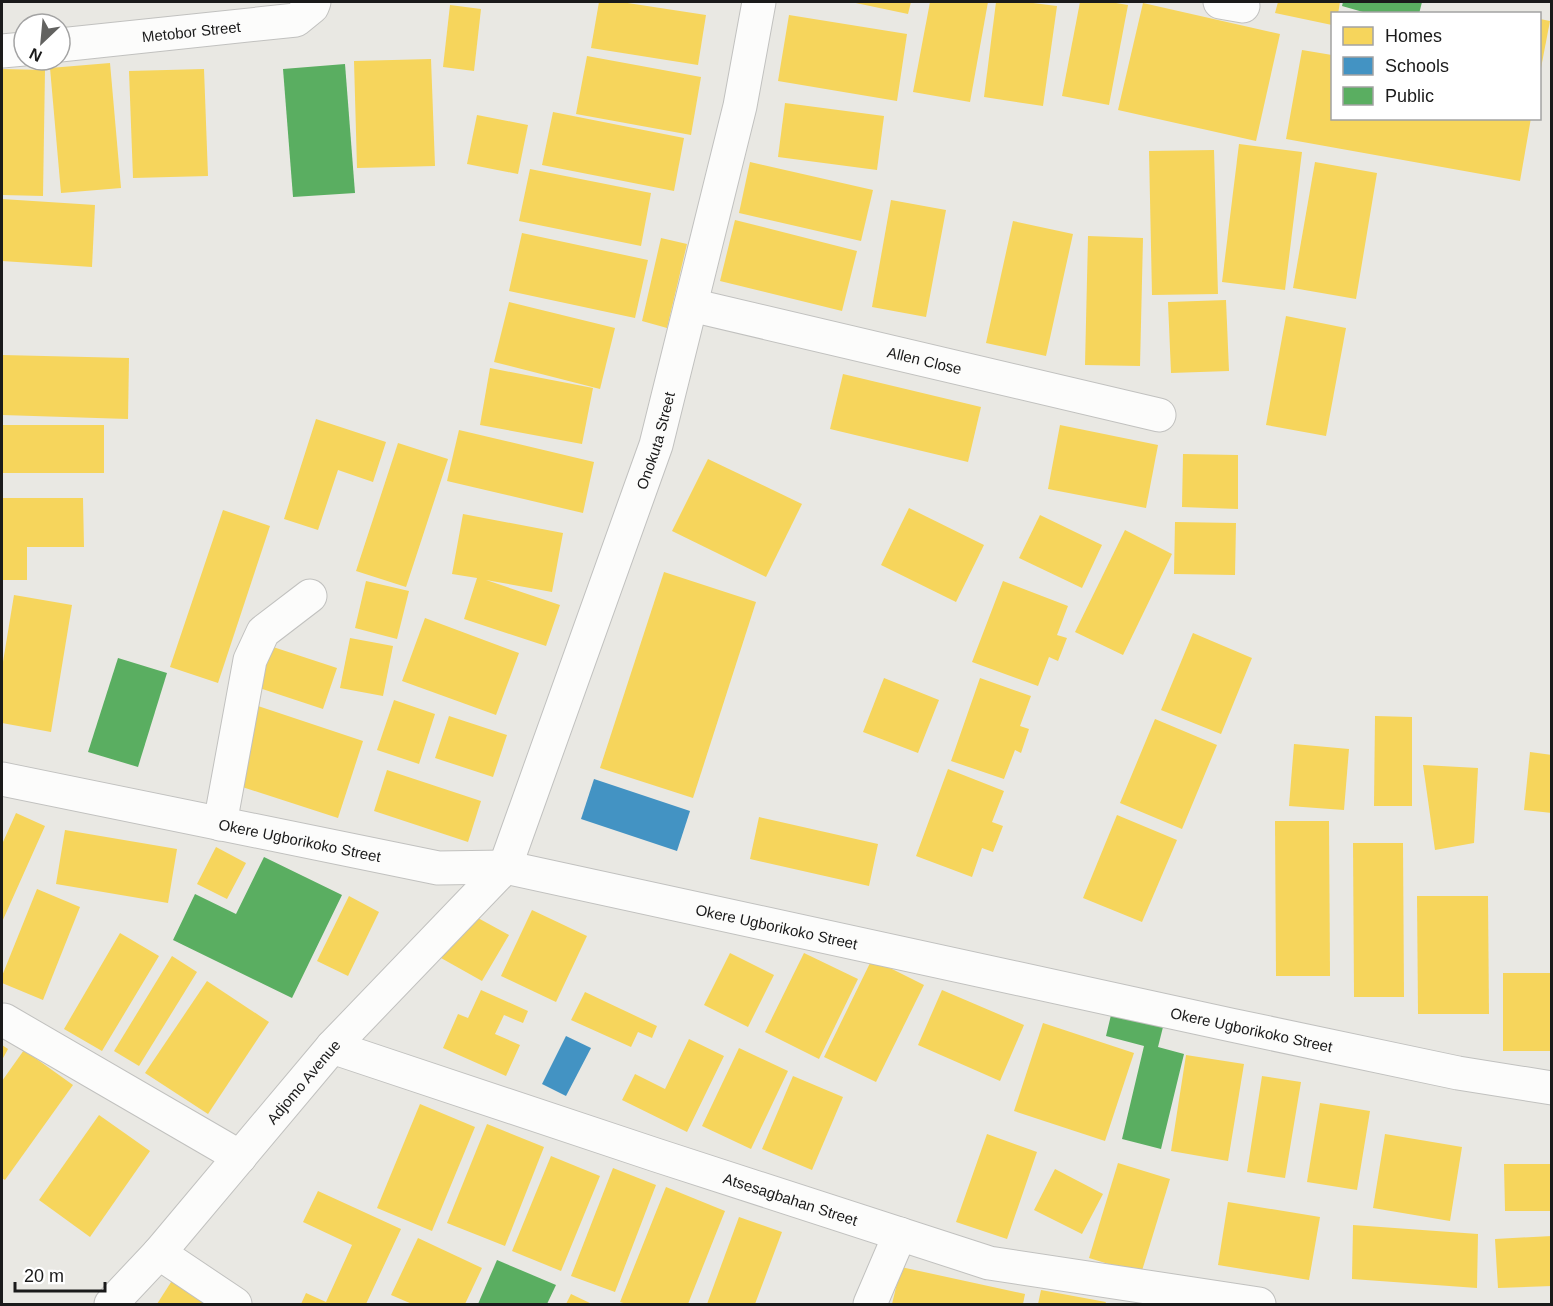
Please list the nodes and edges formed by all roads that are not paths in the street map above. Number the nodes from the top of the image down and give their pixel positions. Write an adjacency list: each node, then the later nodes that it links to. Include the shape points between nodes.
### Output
1 (314, 2): 3 (street, Metobor Street, via 296,20)
2 (759, 2): 4 (street, Onokuta Street, via 740,106)
3 (72, 44)
4 (691, 305): 5 (street, Allen Close); 9 (street, Onokuta Street, via 656,445)
5 (1159, 415)
6 (310, 596): 8 (street, via 263,632 250,660)
7 (2, 779): 8 (street, Okere Ugborikoko Street)
8 (220, 824): 9 (street, Okere Ugborikoko Street, via 438,868)
9 (505, 867): 11 (street, Adjomo Avenue); 12 (street, Okere Ugborikoko Street, via 1458,1073)
10 (4, 1020): 13 (street)
11 (332, 1047): 13 (street, Adjomo Avenue); 14 (street, Atsesagbahan Street)
12 (1551, 1088)
13 (240, 1157): 15 (street, Adjomo Avenue)
14 (900, 1234): 18 (street); 19 (street, Atsesagbahan Street, via 989,1263)
15 (159, 1253): 16 (street, Adjomo Avenue); 17 (street)
16 (111, 1305)
17 (235, 1305)
18 (870, 1305)
19 (1259, 1305)

